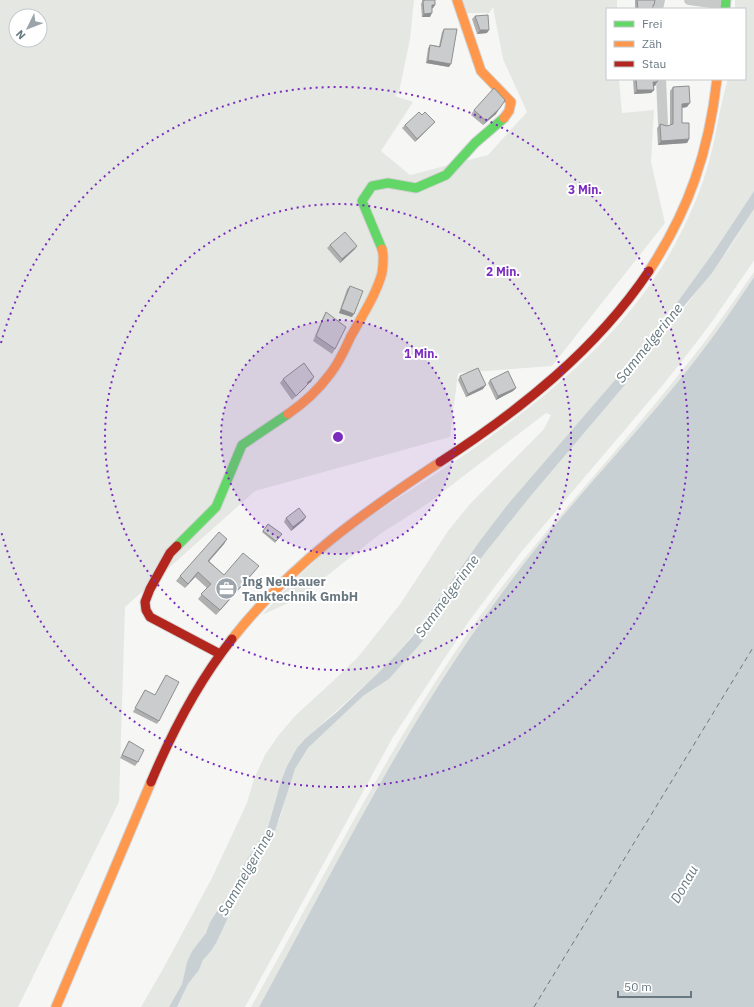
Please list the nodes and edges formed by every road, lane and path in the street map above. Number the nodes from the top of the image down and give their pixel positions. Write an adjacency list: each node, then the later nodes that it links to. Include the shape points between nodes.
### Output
1 (457, 0): 7 (main road, via 481,71 511,102 509,111 446,175 416,188 388,183 372,186 362,201 383,252 382,272 338,361 324,382 299,406 242,445 216,506 170,553 150,589 146,602 146,610 150,617)
2 (689, 0): 3 (street)
3 (726, 5)
4 (661, 80): 6 (street)
5 (717, 80): 7 (main road, via 704,152 686,204 658,259 622,310 571,363 531,397 325,542 276,588)
6 (663, 124)
7 (220, 654): 8 (main road, via 173,733)
8 (56, 1007)

